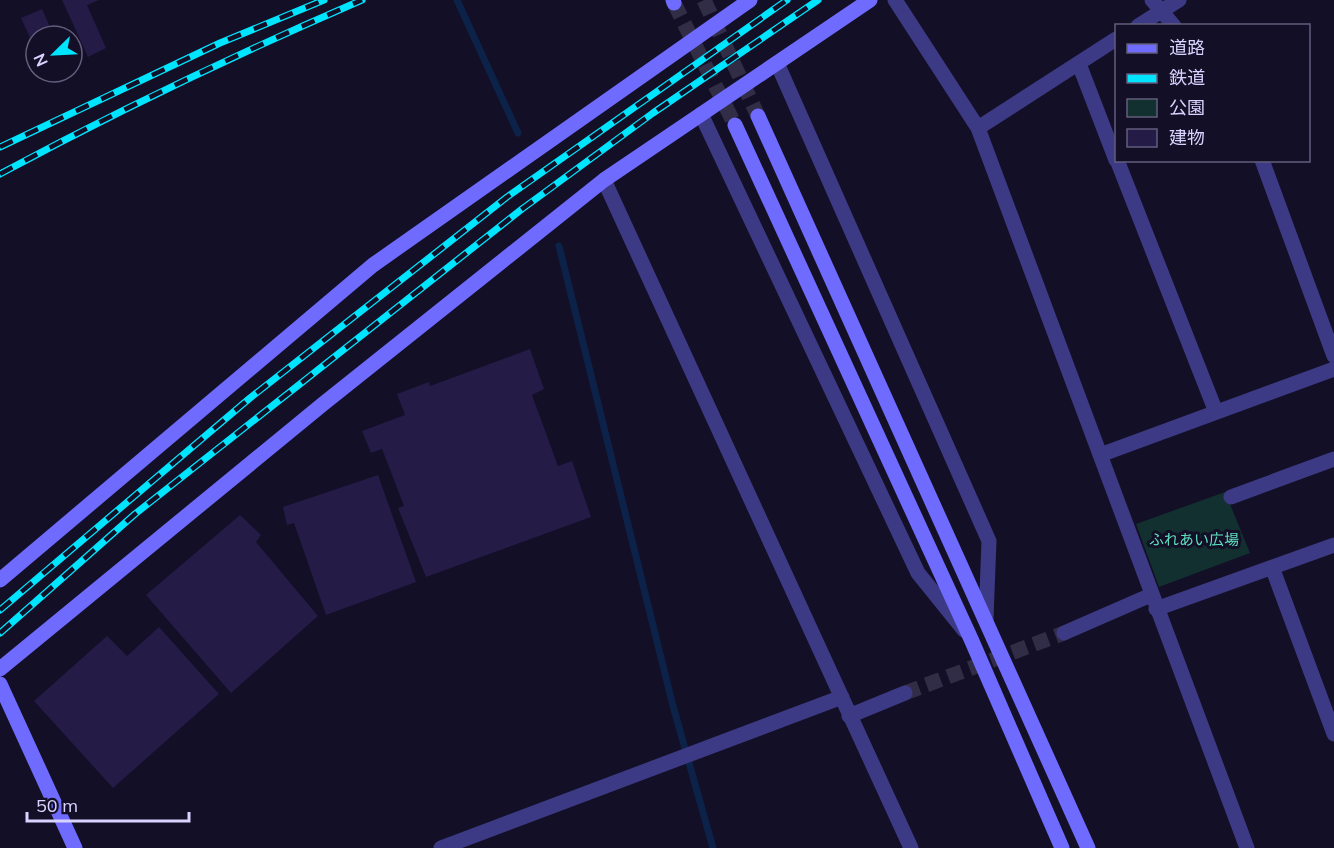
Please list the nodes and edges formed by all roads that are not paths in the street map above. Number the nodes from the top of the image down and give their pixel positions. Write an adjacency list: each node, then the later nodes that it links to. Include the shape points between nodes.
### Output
1 (750, 0): 27 (street, via 373,265)
2 (870, 0): 9 (street)
3 (895, 0): 14 (street)
4 (1179, 0): 5 (street)
5 (1157, 5): 6 (street); 7 (street)
6 (1140, 24)
7 (1172, 24)
8 (1115, 40): 10 (street)
9 (777, 63): 11 (street); 29 (street, via 989,541)
10 (1079, 64): 14 (street); 15 (street)
11 (701, 114): 18 (street); 31 (street, via 918,573)
12 (758, 116): 29 (street)
13 (735, 125): 31 (street)
14 (978, 128): 22 (street)
15 (1115, 155)
16 (1118, 162): 21 (street)
17 (1263, 162): 19 (street)
18 (604, 180): 32 (street); 35 (street)
19 (1334, 356)
20 (1334, 369): 21 (street)
21 (1216, 412): 22 (street)
22 (1100, 455): 28 (street)
23 (1334, 459): 24 (street)
24 (1232, 497)
25 (1334, 545): 26 (street)
26 (1272, 567): 28 (street); 37 (street)
27 (0, 580)
28 (1154, 602): 30 (street); 43 (street)
29 (986, 619): 42 (street)
30 (1064, 633)
31 (971, 639): 41 (street)
32 (0, 669)
33 (0, 684): 38 (street)
34 (905, 693): 36 (street)
35 (842, 697): 36 (street); 39 (street)
36 (849, 716): 40 (street)
37 (1334, 734)
38 (75, 848)
39 (441, 848)
40 (911, 848)
41 (1062, 848)
42 (1088, 848)
43 (1247, 848)

